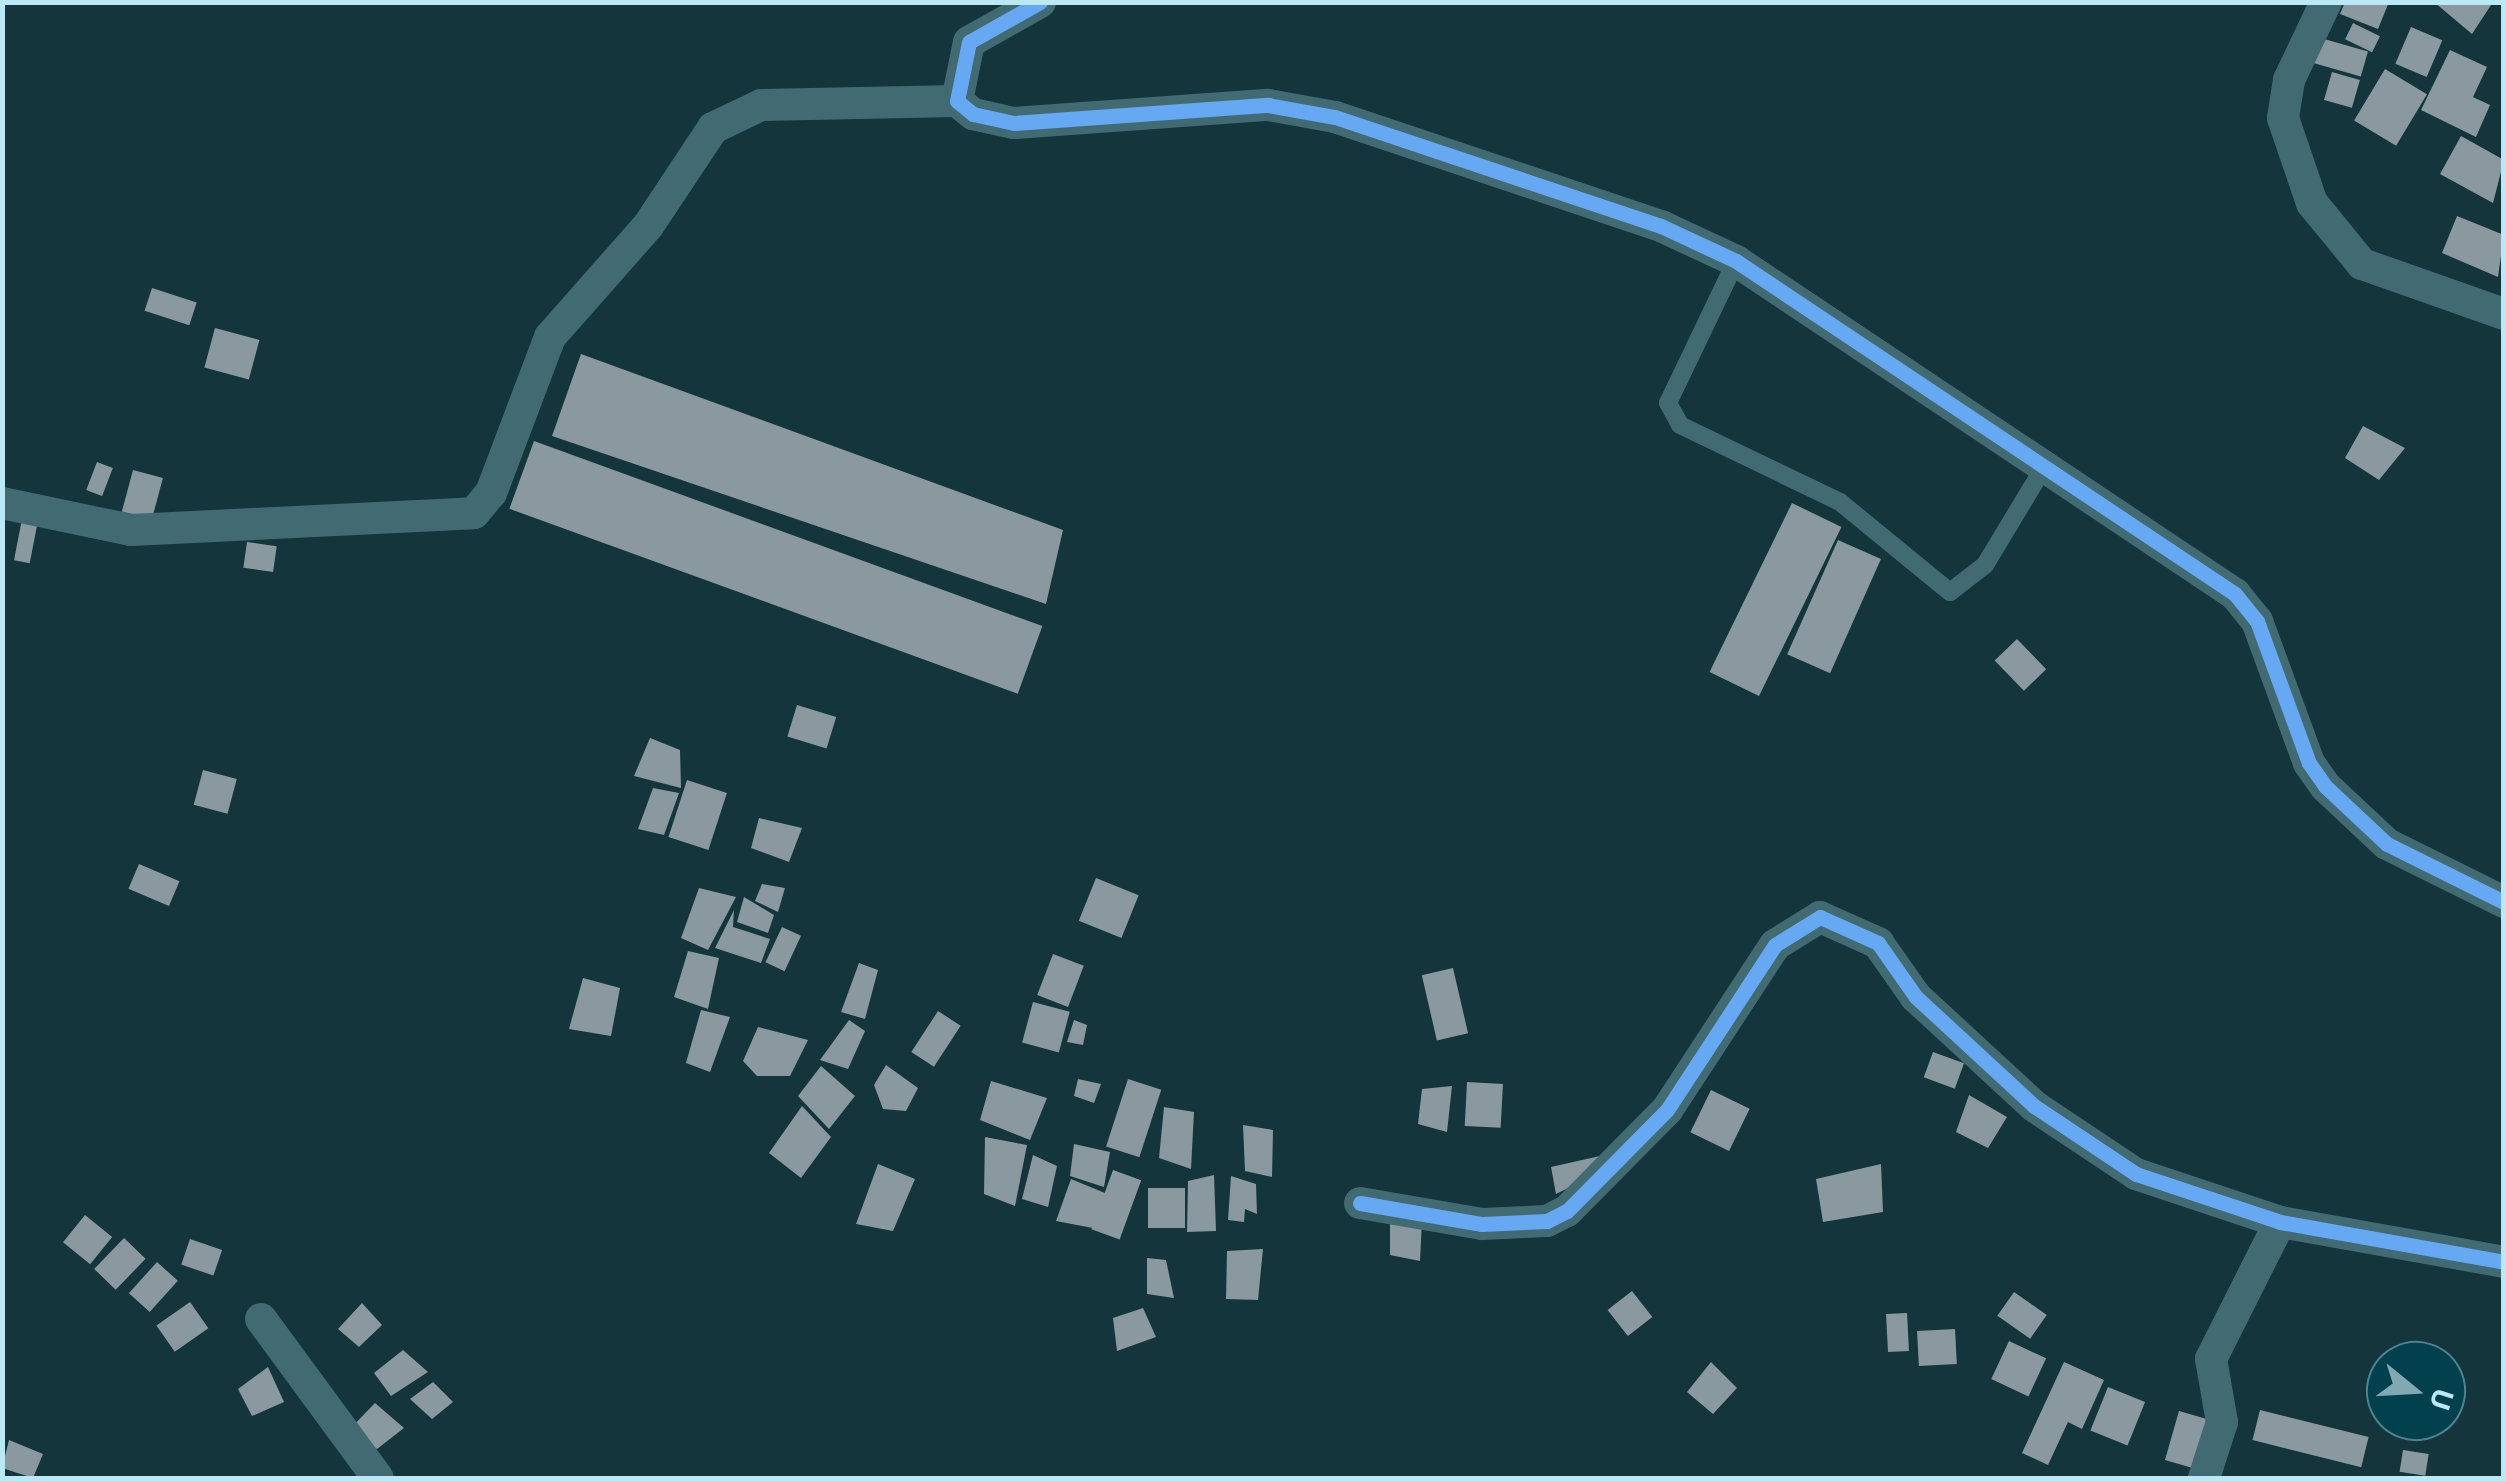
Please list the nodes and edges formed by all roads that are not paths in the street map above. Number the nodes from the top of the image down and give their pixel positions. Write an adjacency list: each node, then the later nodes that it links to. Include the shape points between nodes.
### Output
1 (1040, 2): 3 (street, via 969,42)
2 (2326, 2): 5 (street, via 2288,80 2283,118 2312,203 2362,264)
3 (957, 101): 4 (street, via 1014,123 1268,105 1334,117 1662,226); 7 (street, via 761,106 713,128 648,226 550,338 491,493 474,513 130,530)
4 (1736, 262): 6 (street); 6 (lane, via 1668,403 1680,424 1840,502 1950,592 1985,566)
5 (2504, 314)
6 (2046, 464): 8 (street, via 2236,594 2257,621 2309,763 2348,809 2432,872)
7 (2, 502)
8 (2504, 902)
9 (1360, 1203): 10 (street, via 1482,1224 1547,1222 1568,1211 1668,1110 1776,946 1820,918 1878,943 1916,996 2067,1134 2151,1180)
10 (2280, 1222): 11 (street); 14 (street, via 2211,1359 2222,1422)
11 (2504, 1262)
12 (261, 1319): 13 (street)
13 (378, 1478)
14 (2204, 1478)

